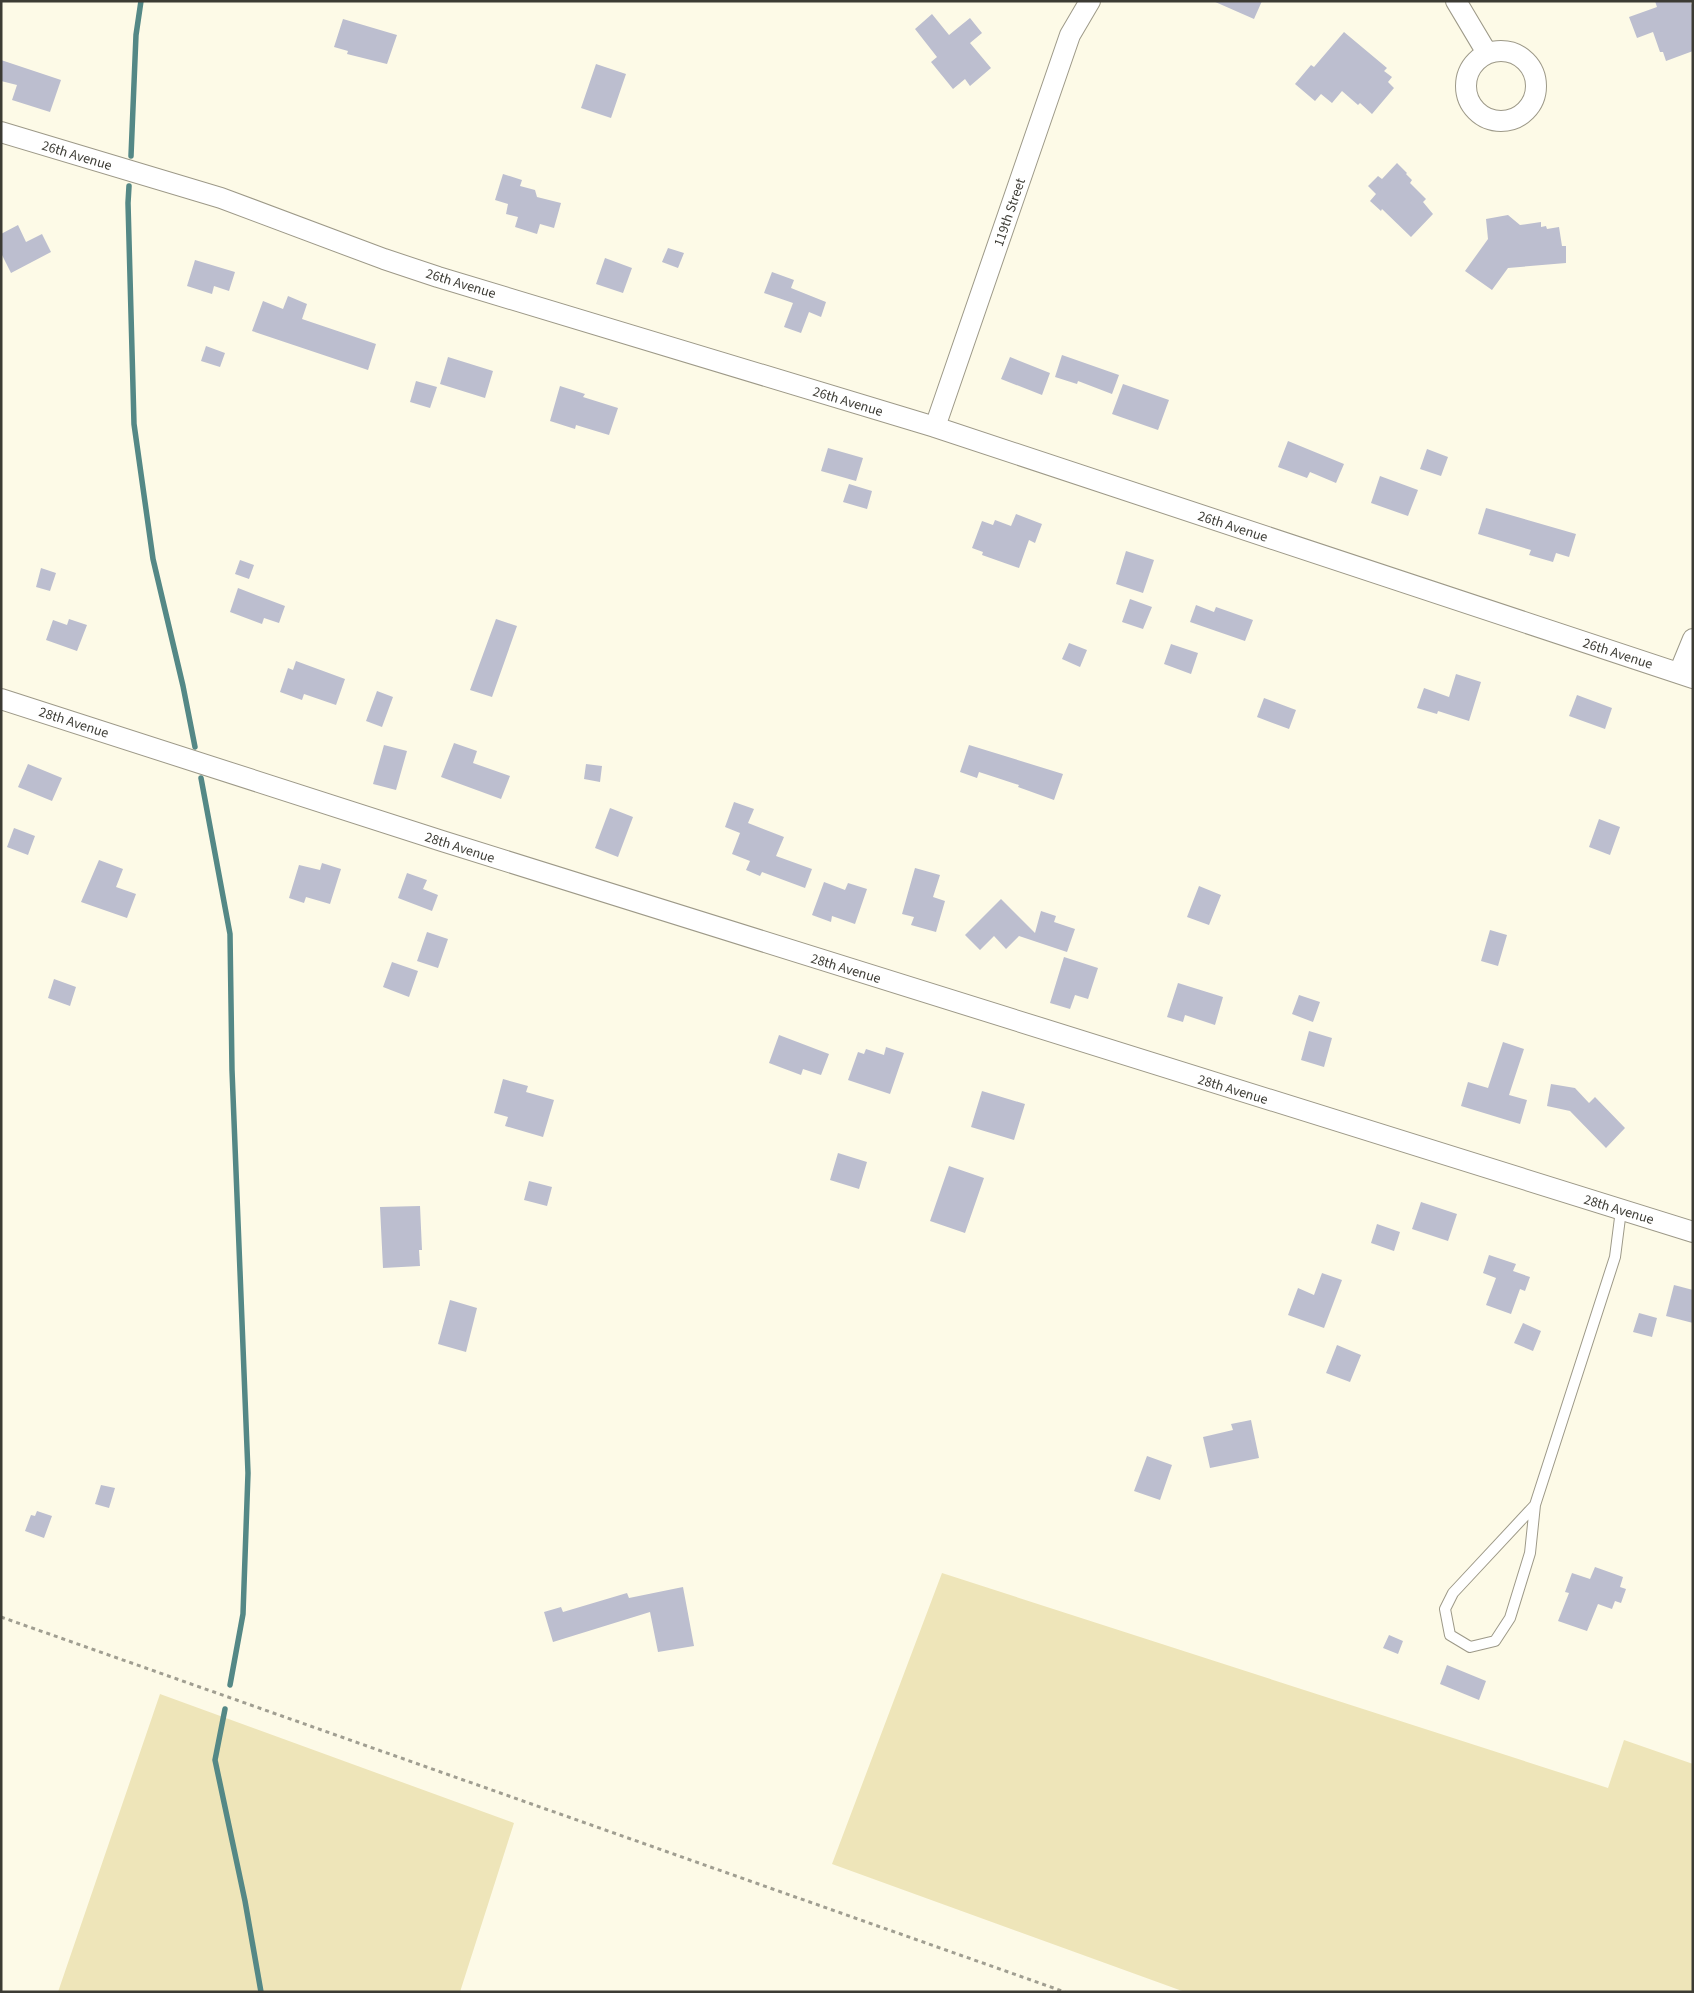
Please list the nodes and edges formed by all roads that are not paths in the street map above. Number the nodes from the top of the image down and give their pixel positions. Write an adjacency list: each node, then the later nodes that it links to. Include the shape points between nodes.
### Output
1 (1456, 1): 3 (street)
2 (1086, 2): 5 (street, 119th Street, via 1070,35)
3 (1487, 53)
4 (1, 132): 5 (street, 26th Avenue, via 221,198 438,277)
5 (935, 427): 7 (street, 26th Avenue)
6 (1693, 639): 7 (street)
7 (1686, 676)
8 (1, 699): 9 (street, 28th Avenue, via 442,842)
9 (1621, 1210): 10 (street, 28th Avenue); 11 (lane, via 1615,1257)
10 (1693, 1232)
11 (1535, 1505): 11 (lane, via 1453,1593 1445,1609 1450,1635 1470,1647 1495,1641 1510,1618 1530,1553)

